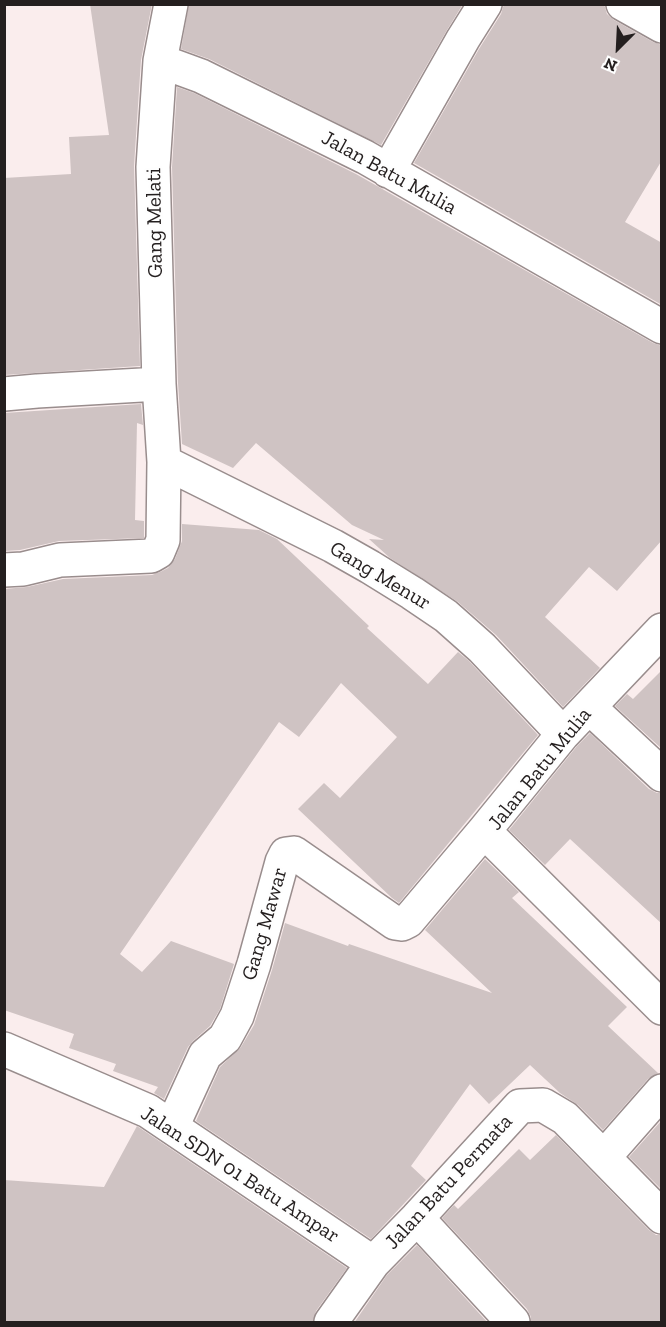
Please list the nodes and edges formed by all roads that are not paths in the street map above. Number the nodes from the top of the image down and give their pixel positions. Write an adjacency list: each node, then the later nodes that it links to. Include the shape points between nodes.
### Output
1 (171, 4): 5 (street)
2 (485, 4): 6 (street)
3 (623, 4): 4 (street)
4 (662, 26)
5 (160, 61): 6 (street, Jalan Batu Mulia, via 201,76); 8 (street, Gang Melati, via 153,167)
6 (388, 171): 7 (street, Jalan Batu Mulia)
7 (662, 327)
8 (159, 384): 9 (street); 10 (street, Gang Melati)
9 (4, 394)
10 (164, 462): 11 (street, Gang Melati, via 163,540 158,552 150,556 60,560); 14 (street, Gang Menur, via 333,546 446,616 482,648)
11 (4, 570)
12 (662, 630): 13 (street, Jalan Batu Mulia)
13 (589, 706): 14 (street, Jalan Batu Mulia); 15 (street)
14 (563, 734): 16 (street, Jalan Batu Mulia)
15 (662, 775)
16 (484, 831): 17 (street, Jalan Batu Mulia); 20 (street, Gang Mawar, via 402,924 294,854 286,854 237,1016 225,1038 205,1054)
17 (662, 1008)
18 (4, 1048): 20 (street, Jalan SDN 01 Batu Ampar, via 148,1112)
19 (662, 1091): 21 (street)
20 (172, 1127): 24 (street, Jalan SDN 01 Batu Ampar)
21 (604, 1157): 22 (street, Jalan Batu Permata); 23 (street, Jalan Batu Permata, via 565,1118 543,1105 520,1106)
22 (662, 1217)
23 (417, 1218): 24 (street, Jalan Batu Permata); 26 (street)
24 (373, 1263): 25 (street, Jalan Batu Permata)
25 (331, 1323)
26 (513, 1323)

